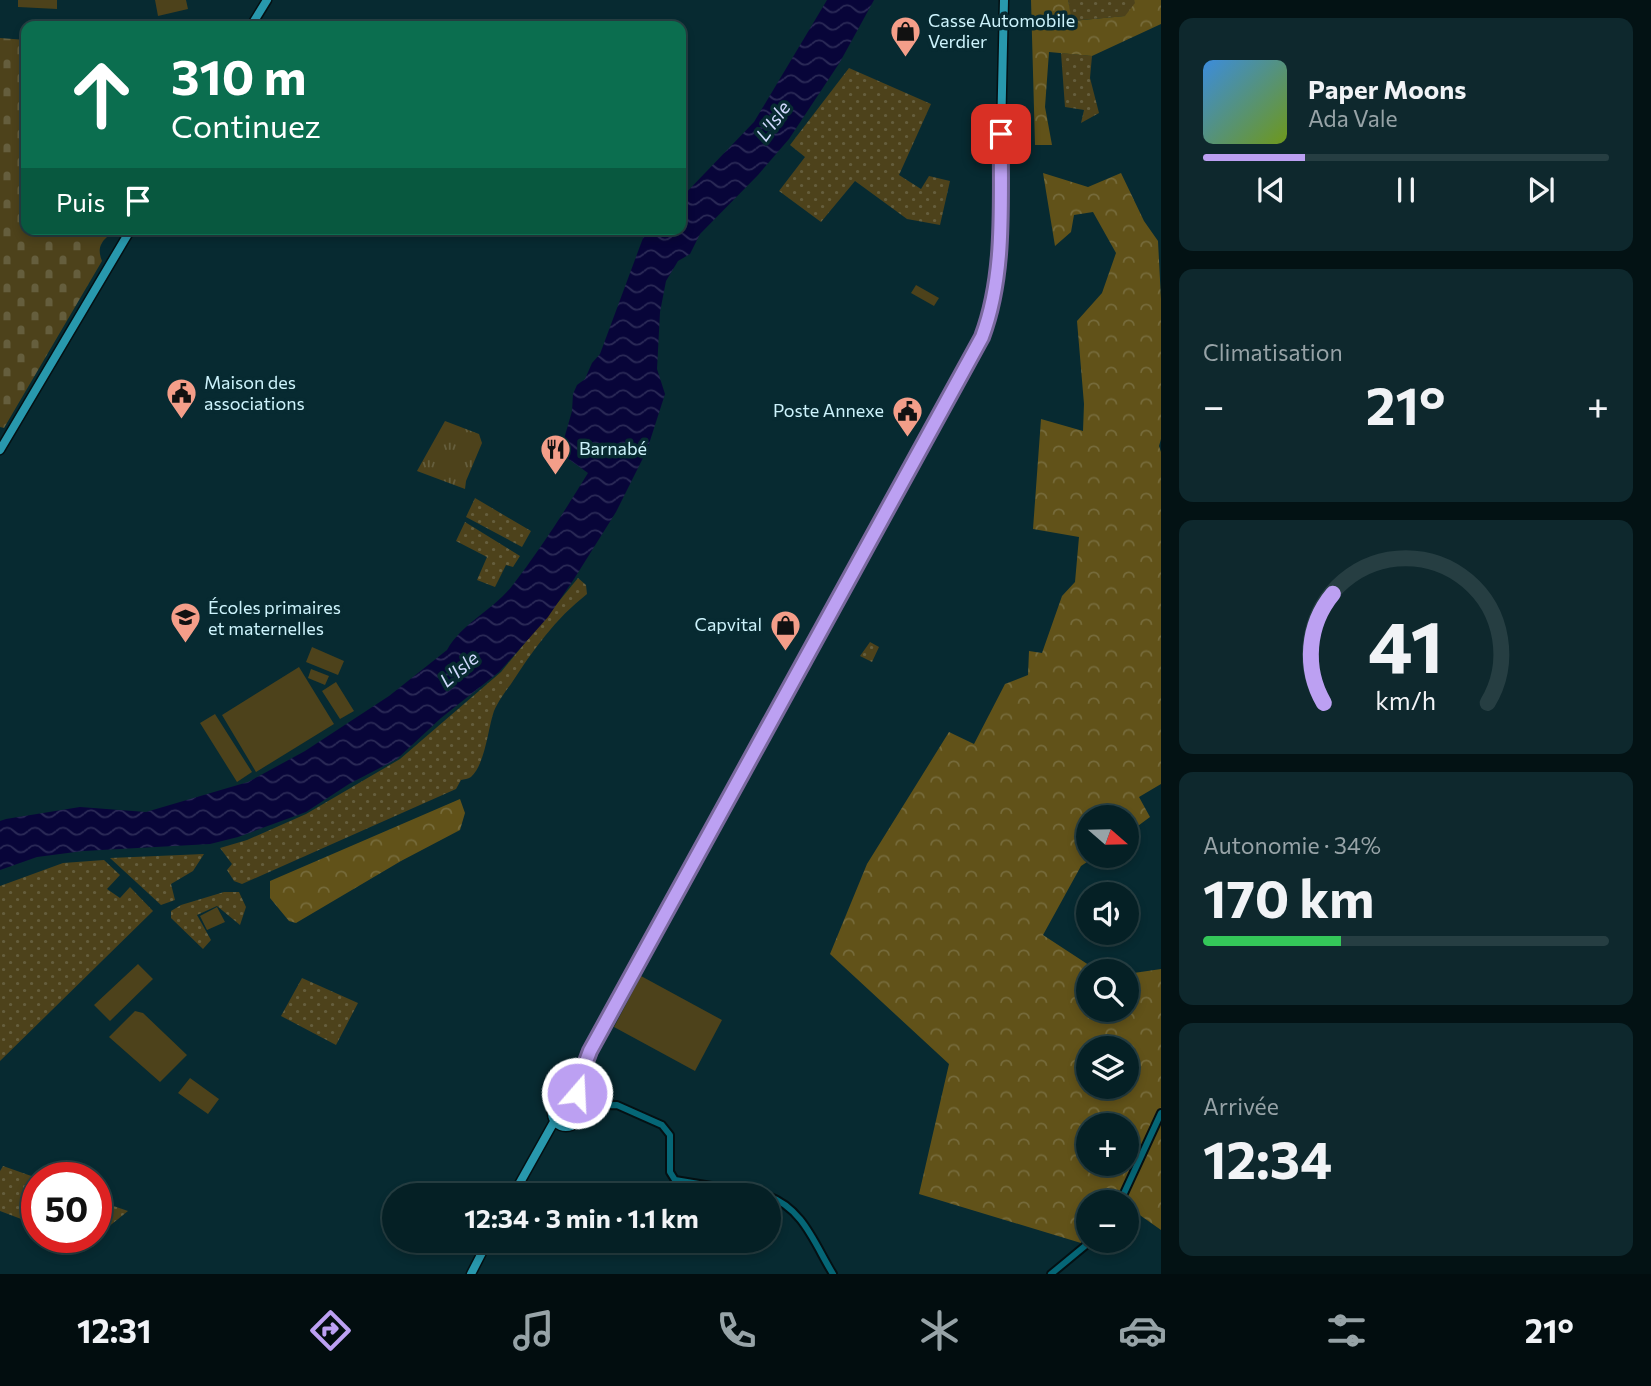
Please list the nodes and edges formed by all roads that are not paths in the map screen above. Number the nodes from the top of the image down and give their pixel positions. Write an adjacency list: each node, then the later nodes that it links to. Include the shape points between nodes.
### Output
1 (267, 0): 3 (main road)
2 (1004, 0): 6 (main road, via 998,270 990,315)
3 (254, 21)
4 (127, 235): 5 (main road)
5 (0, 450)
6 (590, 1051): 7 (main road); 8 (main road, via 577,1085)
7 (565, 1099): 8 (main road); 10 (main road, via 554,1107)
8 (578, 1108): 10 (main road, via 573,1124); 12 (street, via 617,1105 667,1130 670,1172 675,1180)
9 (1161, 1113): 13 (street)
10 (558, 1123): 11 (main road)
11 (520, 1183)
12 (692, 1183)
13 (1126, 1190)
14 (781, 1202): 18 (street, via 797,1215)
15 (482, 1253): 17 (main road)
16 (1076, 1253): 19 (street)
17 (471, 1274)
18 (833, 1274)
19 (1051, 1274)

